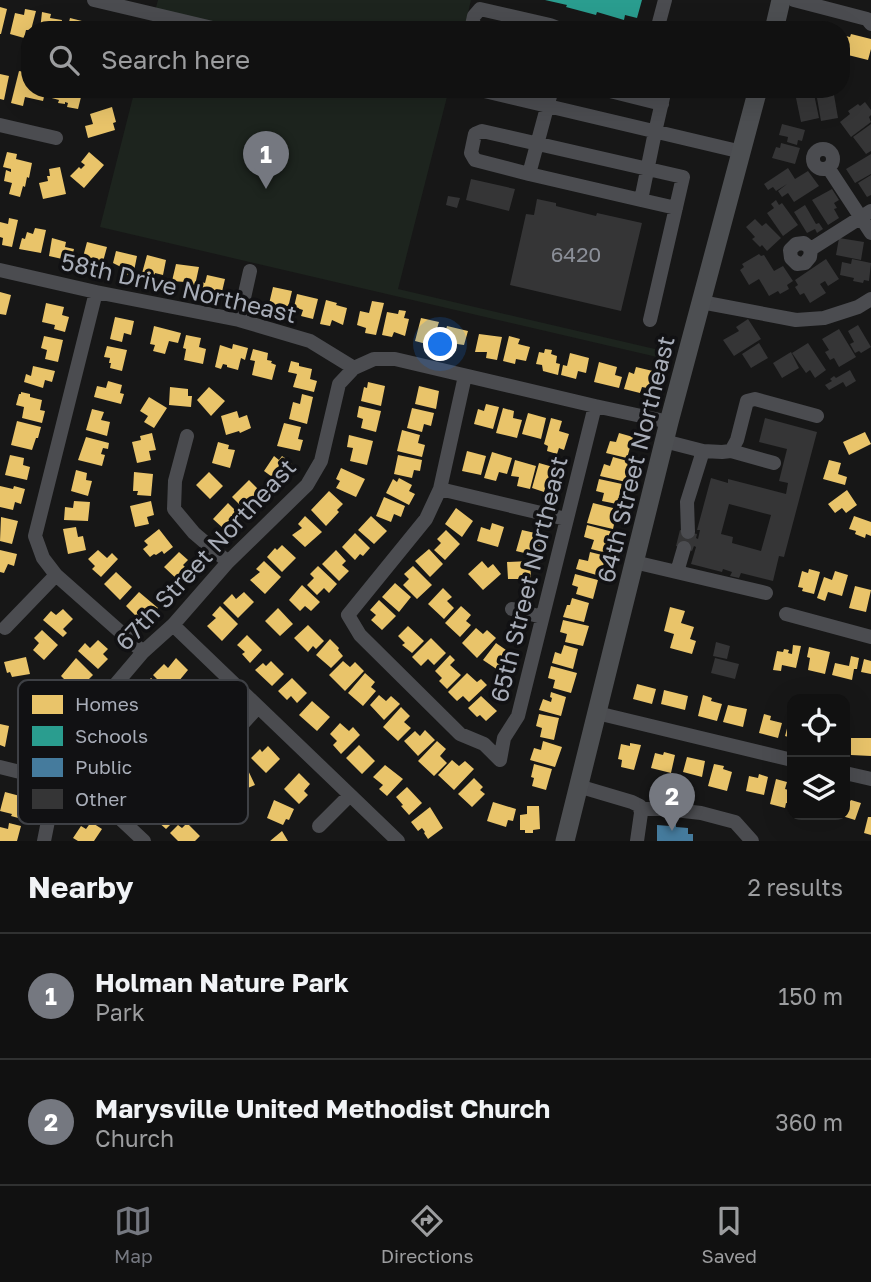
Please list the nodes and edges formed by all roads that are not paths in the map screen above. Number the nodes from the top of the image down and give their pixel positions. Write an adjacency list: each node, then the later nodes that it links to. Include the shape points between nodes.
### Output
1 (94, 0): 7 (street)
2 (665, 0): 10 (street)
3 (781, 0): 11 (main road)
4 (794, 0): 6 (street)
5 (479, 4): 8 (street); 9 (street)
6 (870, 16)
7 (183, 21)
8 (473, 21)
9 (536, 21)
10 (659, 21)
11 (776, 21)
12 (513, 98): 16 (street)
13 (549, 98): 16 (street)
14 (663, 98): 18 (street)
15 (756, 98): 21 (main road, 64th Street Northeast)
16 (547, 106): 18 (street); 20 (street)
17 (0, 125): 19 (street)
18 (654, 132): 21 (street); 22 (street)
19 (57, 138)
20 (537, 143): 22 (street); 24 (street); 24 (street, via 482,131 474,134 471,153 475,160)
21 (742, 152): 34 (main road, 64th Street Northeast)
22 (648, 169): 25 (street); 26 (street, via 683,177)
23 (829, 169): 27 (street)
24 (529, 174): 25 (street)
25 (641, 200): 26 (street)
26 (676, 208): 36 (street)
27 (866, 214): 28 (street); 29 (street)
28 (871, 233)
29 (811, 249)
30 (0, 270): 32 (street, 58th Drive Northeast)
31 (250, 271): 35 (street)
32 (96, 292): 35 (street, 58th Drive Northeast); 54 (street, via 35,536)
33 (871, 299): 34 (street, via 824,318 796,320)
34 (701, 302): 41 (main road, 64th Street Northeast)
35 (239, 320): 37 (street, 58th Drive Northeast, via 310,341)
36 (650, 320)
37 (354, 368): 38 (street, via 374,359 395,359); 51 (street, 67th Street Northeast, via 339,384 321,461 306,485)
38 (465, 376): 39 (street); 47 (street)
39 (595, 406): 41 (street); 48 (street, 65th Street Northeast)
40 (817, 416): 45 (street, via 755,399 747,401)
41 (669, 422): 43 (main road, 64th Street Northeast)
42 (187, 436): 51 (street, via 175,481 174,509)
43 (664, 441): 44 (street); 52 (main road, 64th Street Northeast)
44 (703, 451): 45 (street); 49 (street, via 687,502)
45 (732, 451): 46 (street)
46 (774, 463)
47 (440, 489): 48 (street); 58 (street, 65th Street Northeast, via 426,519 348,615 360,635 460,734 484,744 500,760 504,738 518,716)
48 (566, 519): 58 (street, 65th Street Northeast)
49 (688, 532)
50 (684, 548): 53 (street)
51 (228, 562): 59 (street, 67th Street Northeast)
52 (634, 562): 53 (street); 67 (main road, 64th Street Northeast)
53 (677, 572): 55 (street)
54 (56, 575): 60 (street); 62 (street)
55 (766, 593)
56 (512, 610): 58 (street)
57 (786, 614): 61 (street)
58 (542, 617)
59 (173, 625): 62 (street, 67th Street Northeast); 64 (street)
60 (5, 628)
61 (871, 637)
62 (144, 652): 63 (street, 67th Street Northeast)
63 (120, 680)
64 (230, 680)
65 (248, 697): 66 (street)
66 (258, 707): 68 (street); 75 (street)
67 (597, 713): 69 (street); 74 (main road, 64th Street Northeast)
68 (248, 718)
69 (787, 759)
70 (0, 767): 71 (street)
71 (18, 772)
72 (850, 774): 73 (street)
73 (871, 779)
74 (578, 786): 76 (street, via 632,802); 81 (main road, 64th Street Northeast)
75 (350, 795): 78 (street); 80 (street)
76 (640, 809): 82 (street); 83 (street, via 701,813 735,822)
77 (126, 824): 79 (street)
78 (319, 826)
79 (145, 841)
80 (398, 841)
81 (565, 841)
82 (636, 841)
83 (752, 841)

